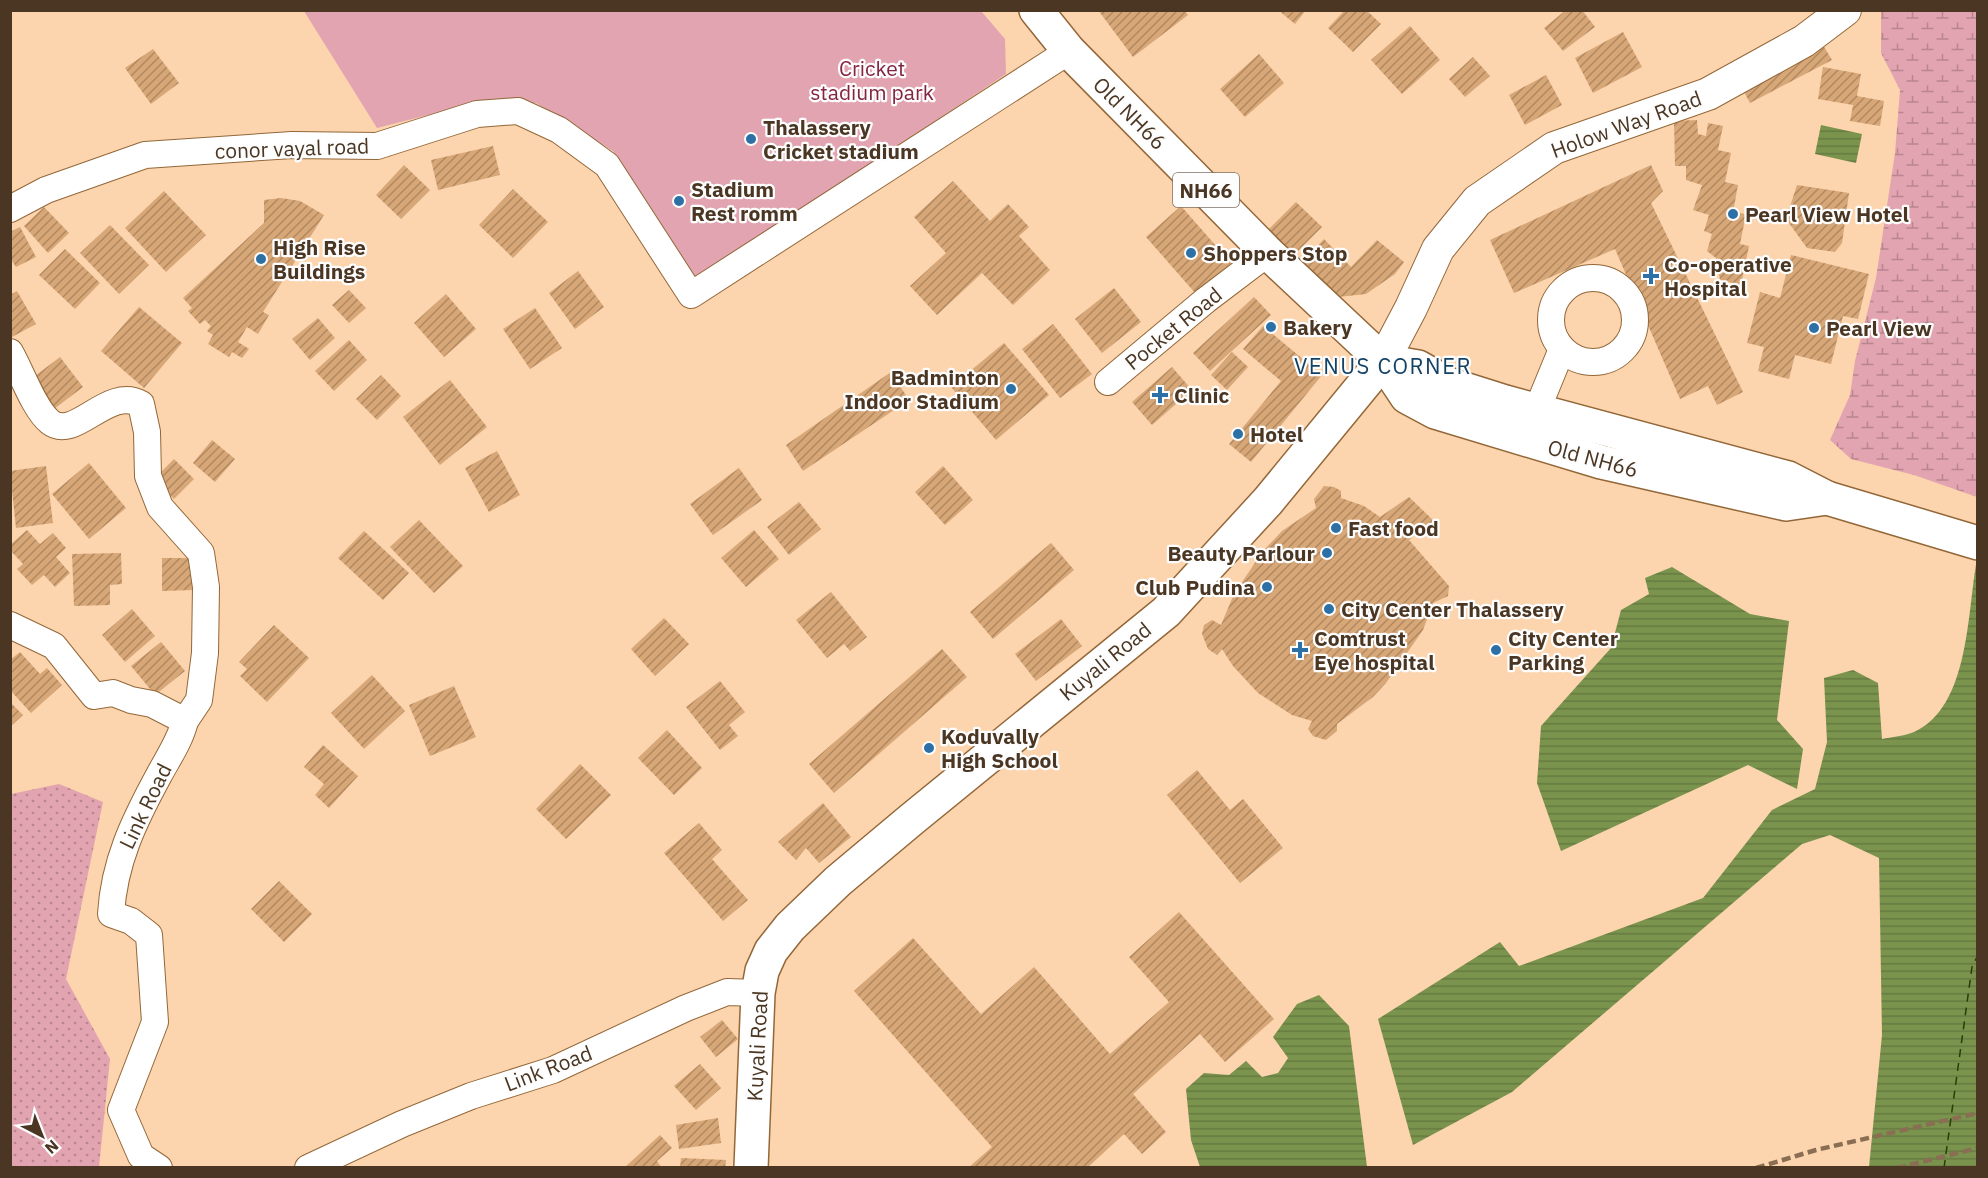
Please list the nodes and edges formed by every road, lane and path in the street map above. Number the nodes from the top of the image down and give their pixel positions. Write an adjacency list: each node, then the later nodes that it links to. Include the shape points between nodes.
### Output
1 (1036, 10): 3 (main road, Old NH66 / NH66)
2 (1845, 10): 8 (street, Holow Way Road, via 1804,41 1708,94 1554,148 1477,201 1438,249)
3 (1069, 51): 4 (street, conor vayal road, via 691,295 607,165 559,130 518,111 477,114 377,146 292,146 145,155 46,190); 5 (main road, Old NH66 / NH66)
4 (10, 209)
5 (1268, 254): 8 (main road, Old NH66 / NH66); 9 (street, Pocket Road)
6 (1562, 349): 10 (street)
7 (10, 352): 14 (street, via 51,423 69,426 112,402 132,399 141,404 147,432 148,476 160,507 201,553 206,587 205,653 199,700)
8 (1383, 361): 10 (main road, Old NH66 / NH66, via 1418,367 1448,384); 11 (main road, Old NH66 / NH66, via 1407,397 1519,438 1601,462 1786,504); 15 (main road, Kuyali Road, via 1268,501 1166,612 912,819 790,927 771,951)
9 (1108, 382)
10 (1537, 410): 11 (main road, Old NH66 / NH66, via 1788,478)
11 (1827, 498): 12 (main road, Old NH66 / NH66)
12 (1977, 543)
13 (10, 625): 14 (street, via 54,646 94,696 113,693 152,704)
14 (185, 721): 16 (street, Link Road, via 130,830 119,860 111,914 131,921 149,935 154,1023 121,1110 141,1156)
15 (758, 993): 17 (street, Link Road, via 727,992 553,1070 471,1096); 18 (main road, Kuyali Road)
16 (159, 1167)
17 (308, 1167)
18 (751, 1167)

